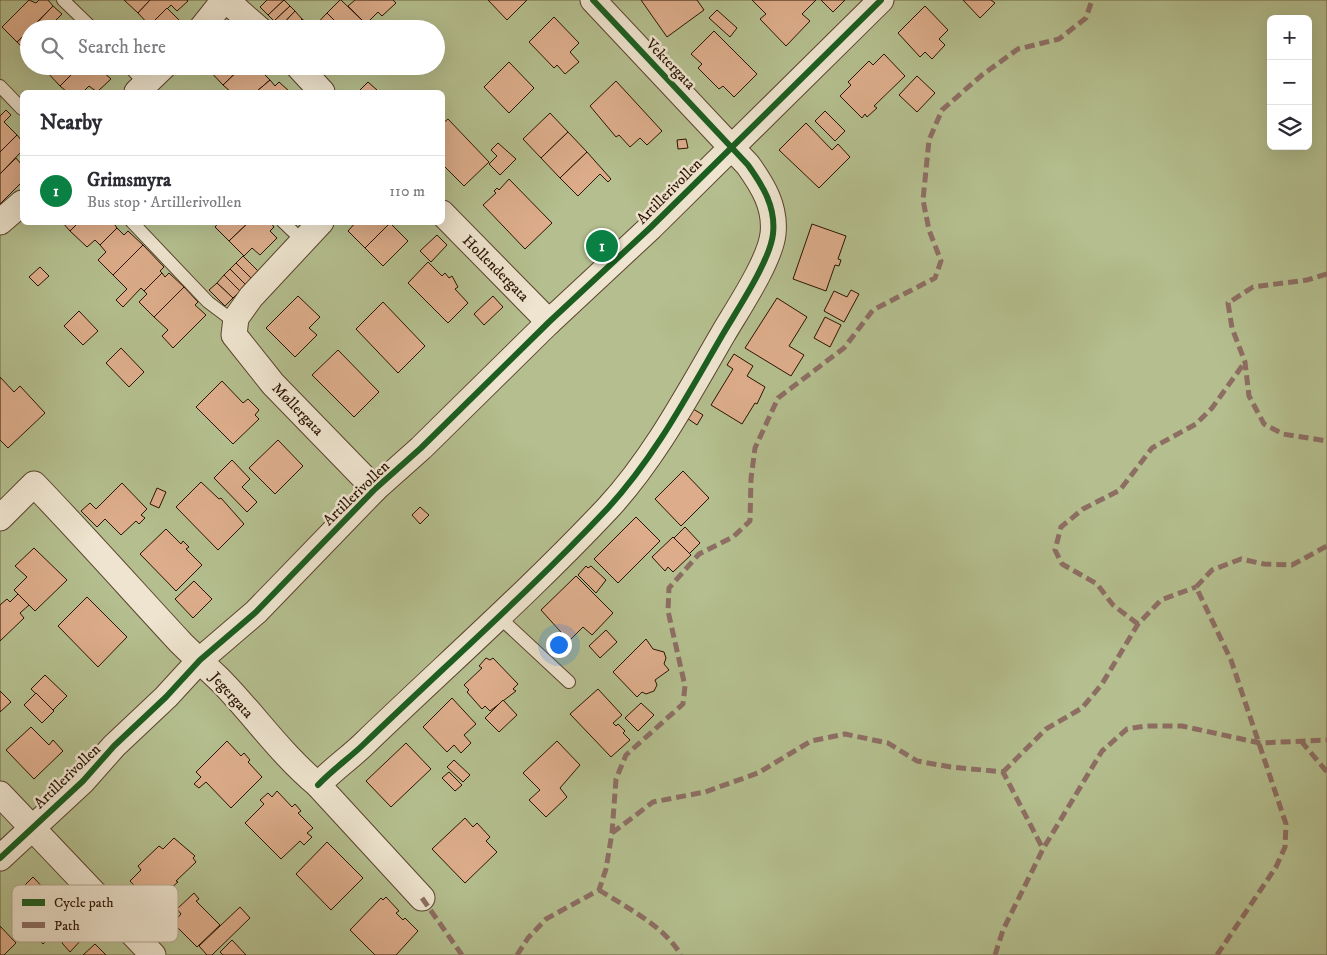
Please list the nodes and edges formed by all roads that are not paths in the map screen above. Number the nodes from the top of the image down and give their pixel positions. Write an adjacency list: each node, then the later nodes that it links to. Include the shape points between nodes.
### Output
1 (63, 0): 5 (lane)
2 (225, 0): 6 (street); 7 (street)
3 (593, 0): 15 (street, Vektergata)
4 (881, 0): 15 (street, Artillerivollen)
5 (84, 20)
6 (208, 20)
7 (249, 20)
8 (135, 75): 12 (lane)
9 (157, 75): 12 (street)
10 (306, 75): 13 (street)
11 (0, 86): 14 (lane)
12 (145, 90)
13 (320, 90)
14 (20, 107)
15 (731, 147): 23 (street, Artillerivollen); 27 (street, via 765,190 772,208 773,235 764,260 685,400 634,476 608,507)
16 (20, 205): 18 (street)
17 (445, 216): 23 (street, Hollendergata)
18 (0, 222)
19 (135, 225): 24 (lane, via 208,302)
20 (286, 225): 22 (lane)
21 (318, 225): 22 (street)
22 (304, 242): 24 (street, via 251,297)
23 (549, 322): 25 (street, Artillerivollen)
24 (236, 323): 25 (street, Møllergata, via 234,335 246,352)
25 (375, 489): 28 (street, Artillerivollen, via 256,612)
26 (0, 518): 28 (street, Jegergata, via 34,484)
27 (498, 616): 29 (lane); 30 (street)
28 (200, 660): 30 (street, Jegergata, via 279,748); 32 (street, Artillerivollen, via 83,781)
29 (569, 682)
30 (318, 785): 35 (street, Jegergata)
31 (0, 794): 32 (street)
32 (33, 826): 33 (street, Artillerivollen); 34 (street)
33 (0, 858)
34 (86, 885)
35 (422, 898)
36 (141, 942): 37 (street)
37 (153, 955)

